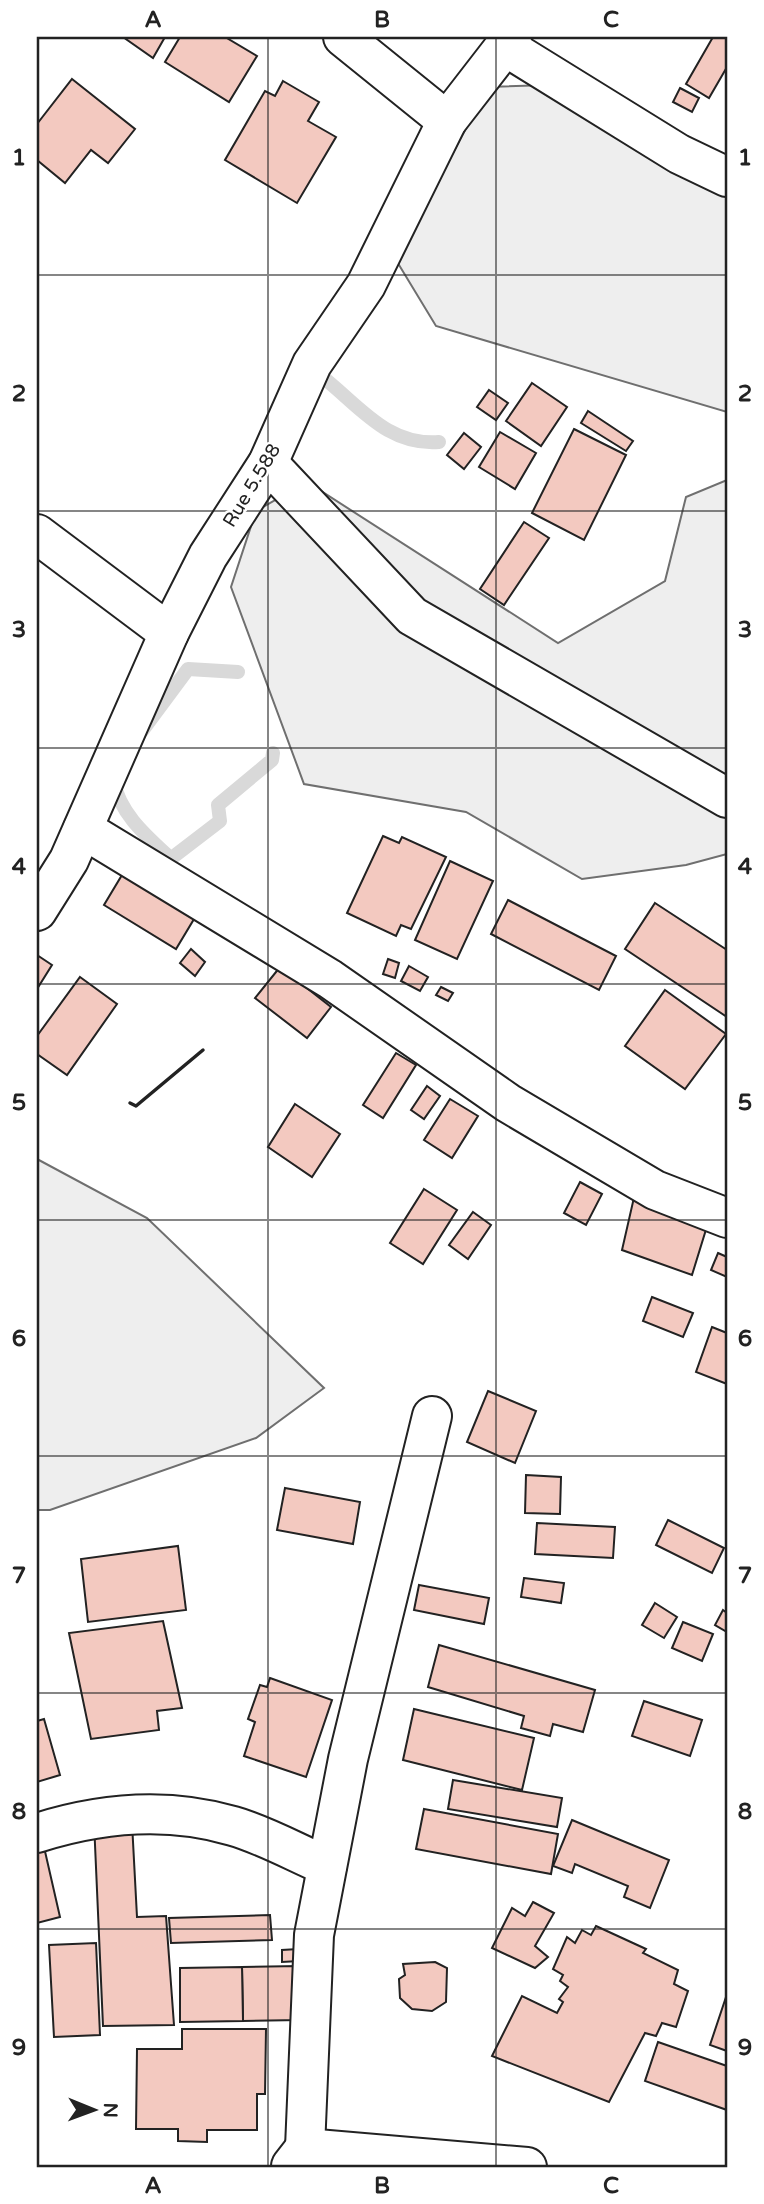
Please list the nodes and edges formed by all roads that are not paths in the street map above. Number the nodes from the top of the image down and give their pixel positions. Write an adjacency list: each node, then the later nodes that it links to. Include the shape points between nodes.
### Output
1 (344, 37): 3 (street)
2 (509, 42): 3 (street, Rue 5.588); 4 (street, via 679,154)
3 (447, 121): 5 (street, Rue 5.588, via 366,285 312,364)
4 (727, 177)
5 (268, 463): 7 (street, Rue 5.588, via 208,556); 8 (street, via 412,616)
6 (37, 534): 7 (street)
7 (169, 632): 9 (street, Rue 5.588)
8 (727, 798)
9 (83, 829): 10 (street, Rue 5.588); 11 (street, via 330,979 508,1103 656,1190)
10 (37, 911)
11 (727, 1218)
12 (432, 1416): 14 (street, via 348,1759)
13 (37, 1833): 14 (street, via 108,1815 193,1817 234,1826)
14 (327, 1866): 15 (street, via 314,1934)
15 (297, 2157): 16 (street)
16 (527, 2167)

